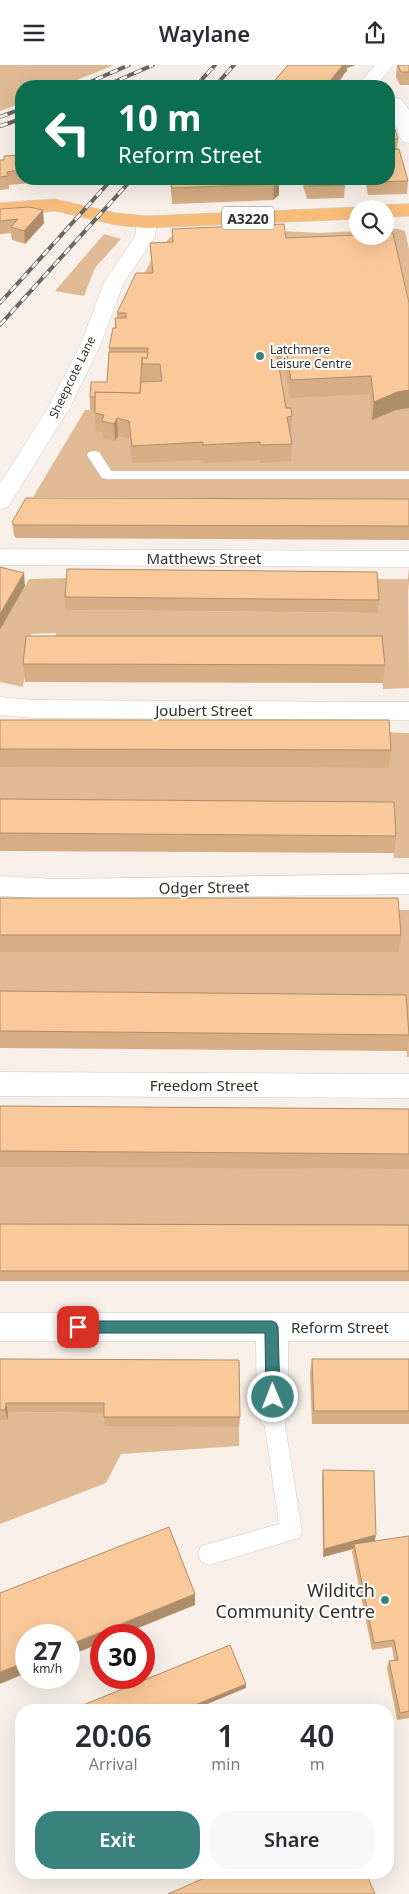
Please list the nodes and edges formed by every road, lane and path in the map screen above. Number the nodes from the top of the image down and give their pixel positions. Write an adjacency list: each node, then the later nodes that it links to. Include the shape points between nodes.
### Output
1 (384, 65): 2 (street)
2 (371, 80)
3 (397, 102): 4 (street)
4 (409, 138)
5 (0, 209): 9 (highway, A3220, via 55,205 116,219)
6 (409, 210): 7 (highway)
7 (394, 211)
8 (349, 213): 9 (highway, A3220)
9 (147, 221): 12 (street, Sheepcote Lane, via 144,237 114,282 90,346 58,409)
10 (94, 455): 11 (lane, via 107,475)
11 (409, 475)
12 (0, 502)
13 (0, 557): 14 (street, Matthews Street)
14 (409, 559)
15 (0, 705): 16 (street, Joubert Street, via 33,709)
16 (409, 711)
17 (409, 884): 18 (street, Odger Street, via 56,889)
18 (0, 886)
19 (0, 1084): 20 (street, Freedom Street)
20 (409, 1087)
21 (0, 1327): 22 (street, Reform Street)
22 (272, 1327): 23 (street, Reform Street); 24 (street)
23 (409, 1327)
24 (273, 1413): 25 (lane, via 291,1531)
25 (209, 1554)

